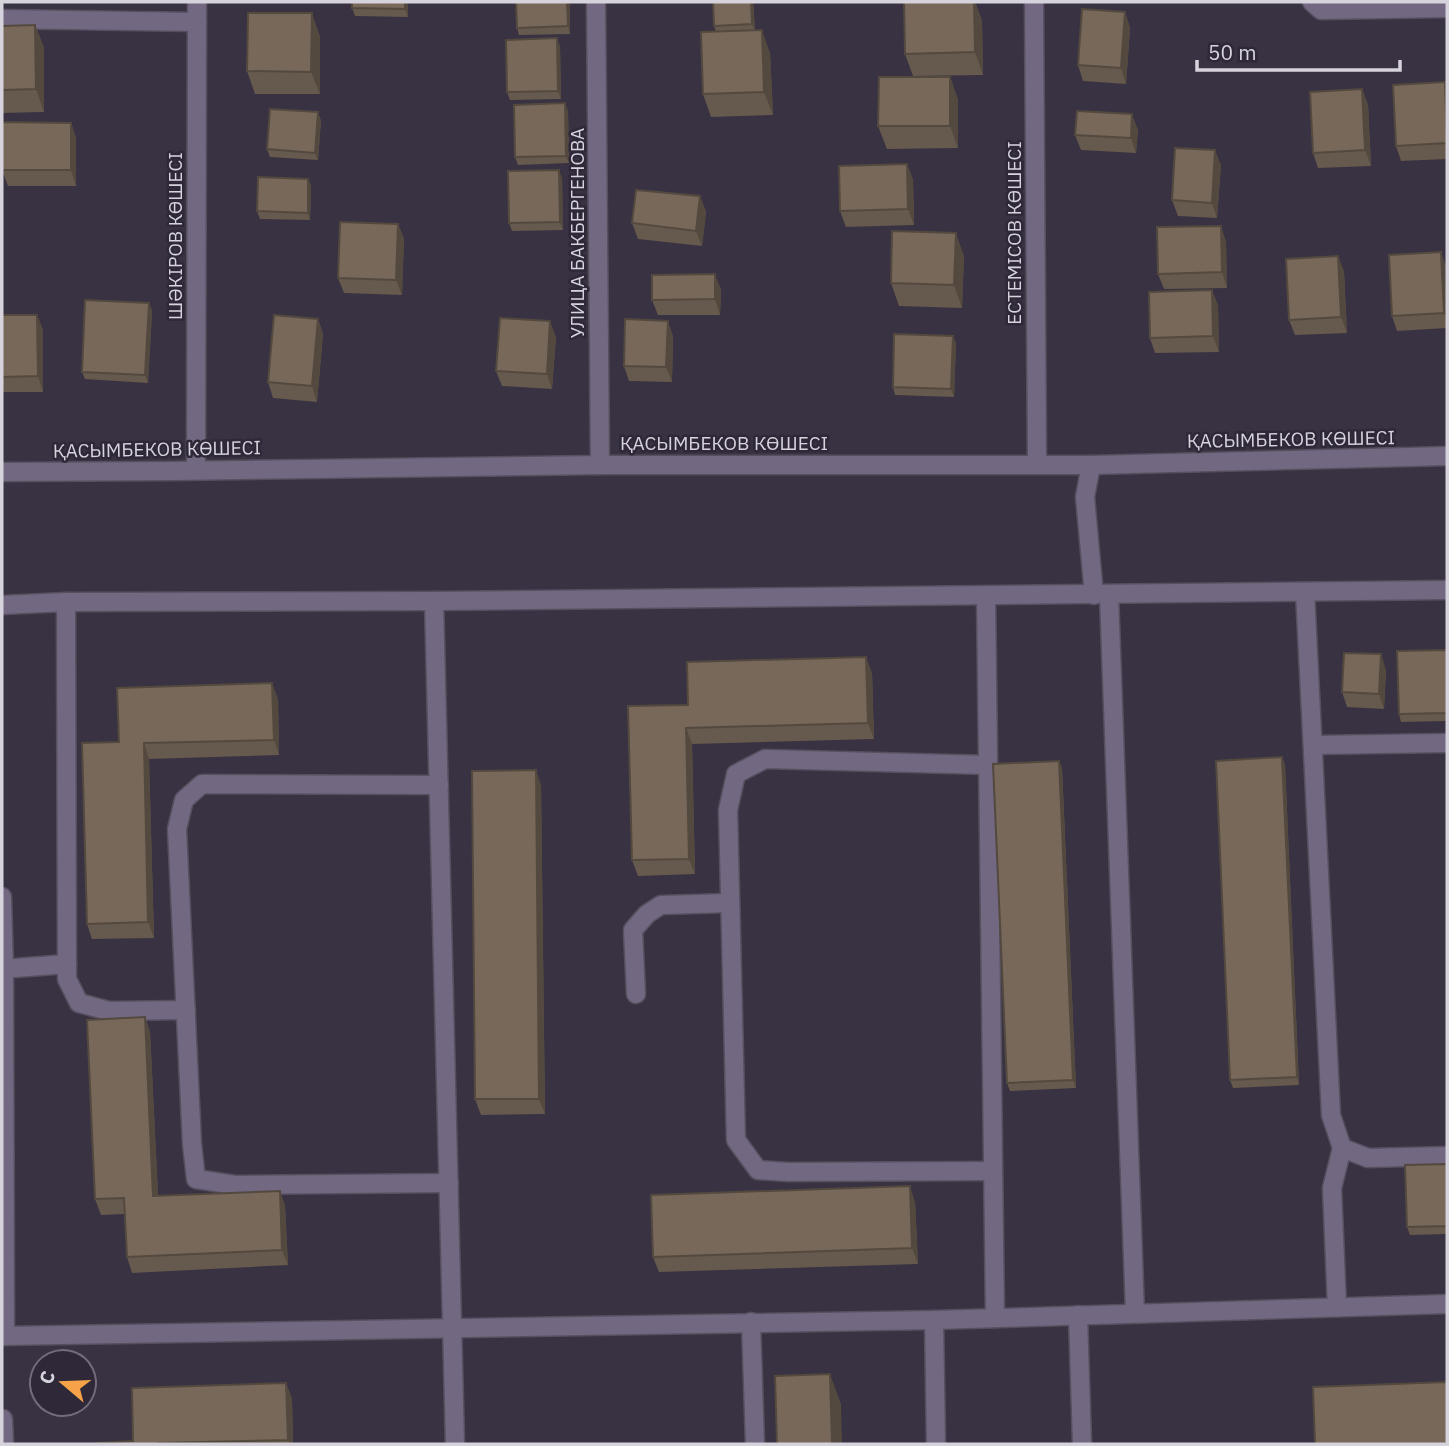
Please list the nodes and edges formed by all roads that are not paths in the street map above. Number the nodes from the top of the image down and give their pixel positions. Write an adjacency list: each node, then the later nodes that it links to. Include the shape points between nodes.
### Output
1 (197, 2): 7 (street, ШӘКІРОВ КӨШЕСІ)
2 (596, 2): 10 (street, УЛИЦА БАКБЕРГЕНОВА)
3 (1034, 2): 9 (street, ЕСТЕМІСОВ КӨШЕСІ)
4 (1312, 2): 5 (street, via 1321,10)
5 (1447, 8)
6 (2, 19): 7 (street)
7 (197, 22): 12 (street, ШӘКІРОВ КӨШЕСІ)
8 (1447, 456): 11 (street, ҚАСЫМБЕКОВ КӨШЕСІ)
9 (1037, 464): 10 (street, ҚАСЫМБЕКОВ КӨШЕСІ); 11 (street, ҚАСЫМБЕКОВ КӨШЕСІ)
10 (600, 465): 12 (street, ҚАСЫМБЕКОВ КӨШЕСІ)
11 (1091, 465): 16 (street, via 1085,496)
12 (196, 470): 13 (street, ҚАСЫМБЕКОВ КӨШЕСІ)
13 (2, 472)
14 (1447, 590): 15 (street)
15 (1304, 592): 16 (street); 22 (street)
16 (1101, 595): 17 (street); 37 (street)
17 (986, 596): 18 (street); 23 (street)
18 (434, 601): 19 (street); 24 (street)
19 (66, 602): 20 (street); 27 (street)
20 (2, 605)
21 (1447, 743): 22 (street)
22 (1312, 745): 31 (street, via 1331,1115)
23 (988, 765): 26 (street, via 765,759 736,774 727,810); 33 (street)
24 (439, 785): 30 (street, via 202,784 184,800 177,829); 34 (street)
25 (2, 897): 28 (street)
26 (730, 902): 29 (street, via 661,905 648,914 633,930); 33 (street, via 736,1140 758,1170)
27 (67, 964): 28 (street); 30 (street, via 67,979 79,1003 109,1011)
28 (3, 969): 43 (street)
29 (636, 994)
30 (186, 1010): 34 (street, via 196,1179 235,1185)
31 (1342, 1148): 32 (street, via 1368,1158); 36 (street, via 1332,1188)
32 (1447, 1156)
33 (993, 1171): 39 (street)
34 (449, 1183): 42 (street)
35 (1447, 1304): 36 (street)
36 (1337, 1307): 37 (street)
37 (1135, 1313): 38 (street)
38 (1078, 1315): 39 (street); 49 (street)
39 (995, 1318): 40 (street)
40 (934, 1320): 41 (street); 48 (street)
41 (751, 1322): 42 (street); 47 (street)
42 (452, 1327): 43 (street); 46 (street)
43 (3, 1336)
44 (3, 1419): 45 (street)
45 (5, 1444)
46 (455, 1444)
47 (755, 1444)
48 (936, 1444)
49 (1082, 1444)

